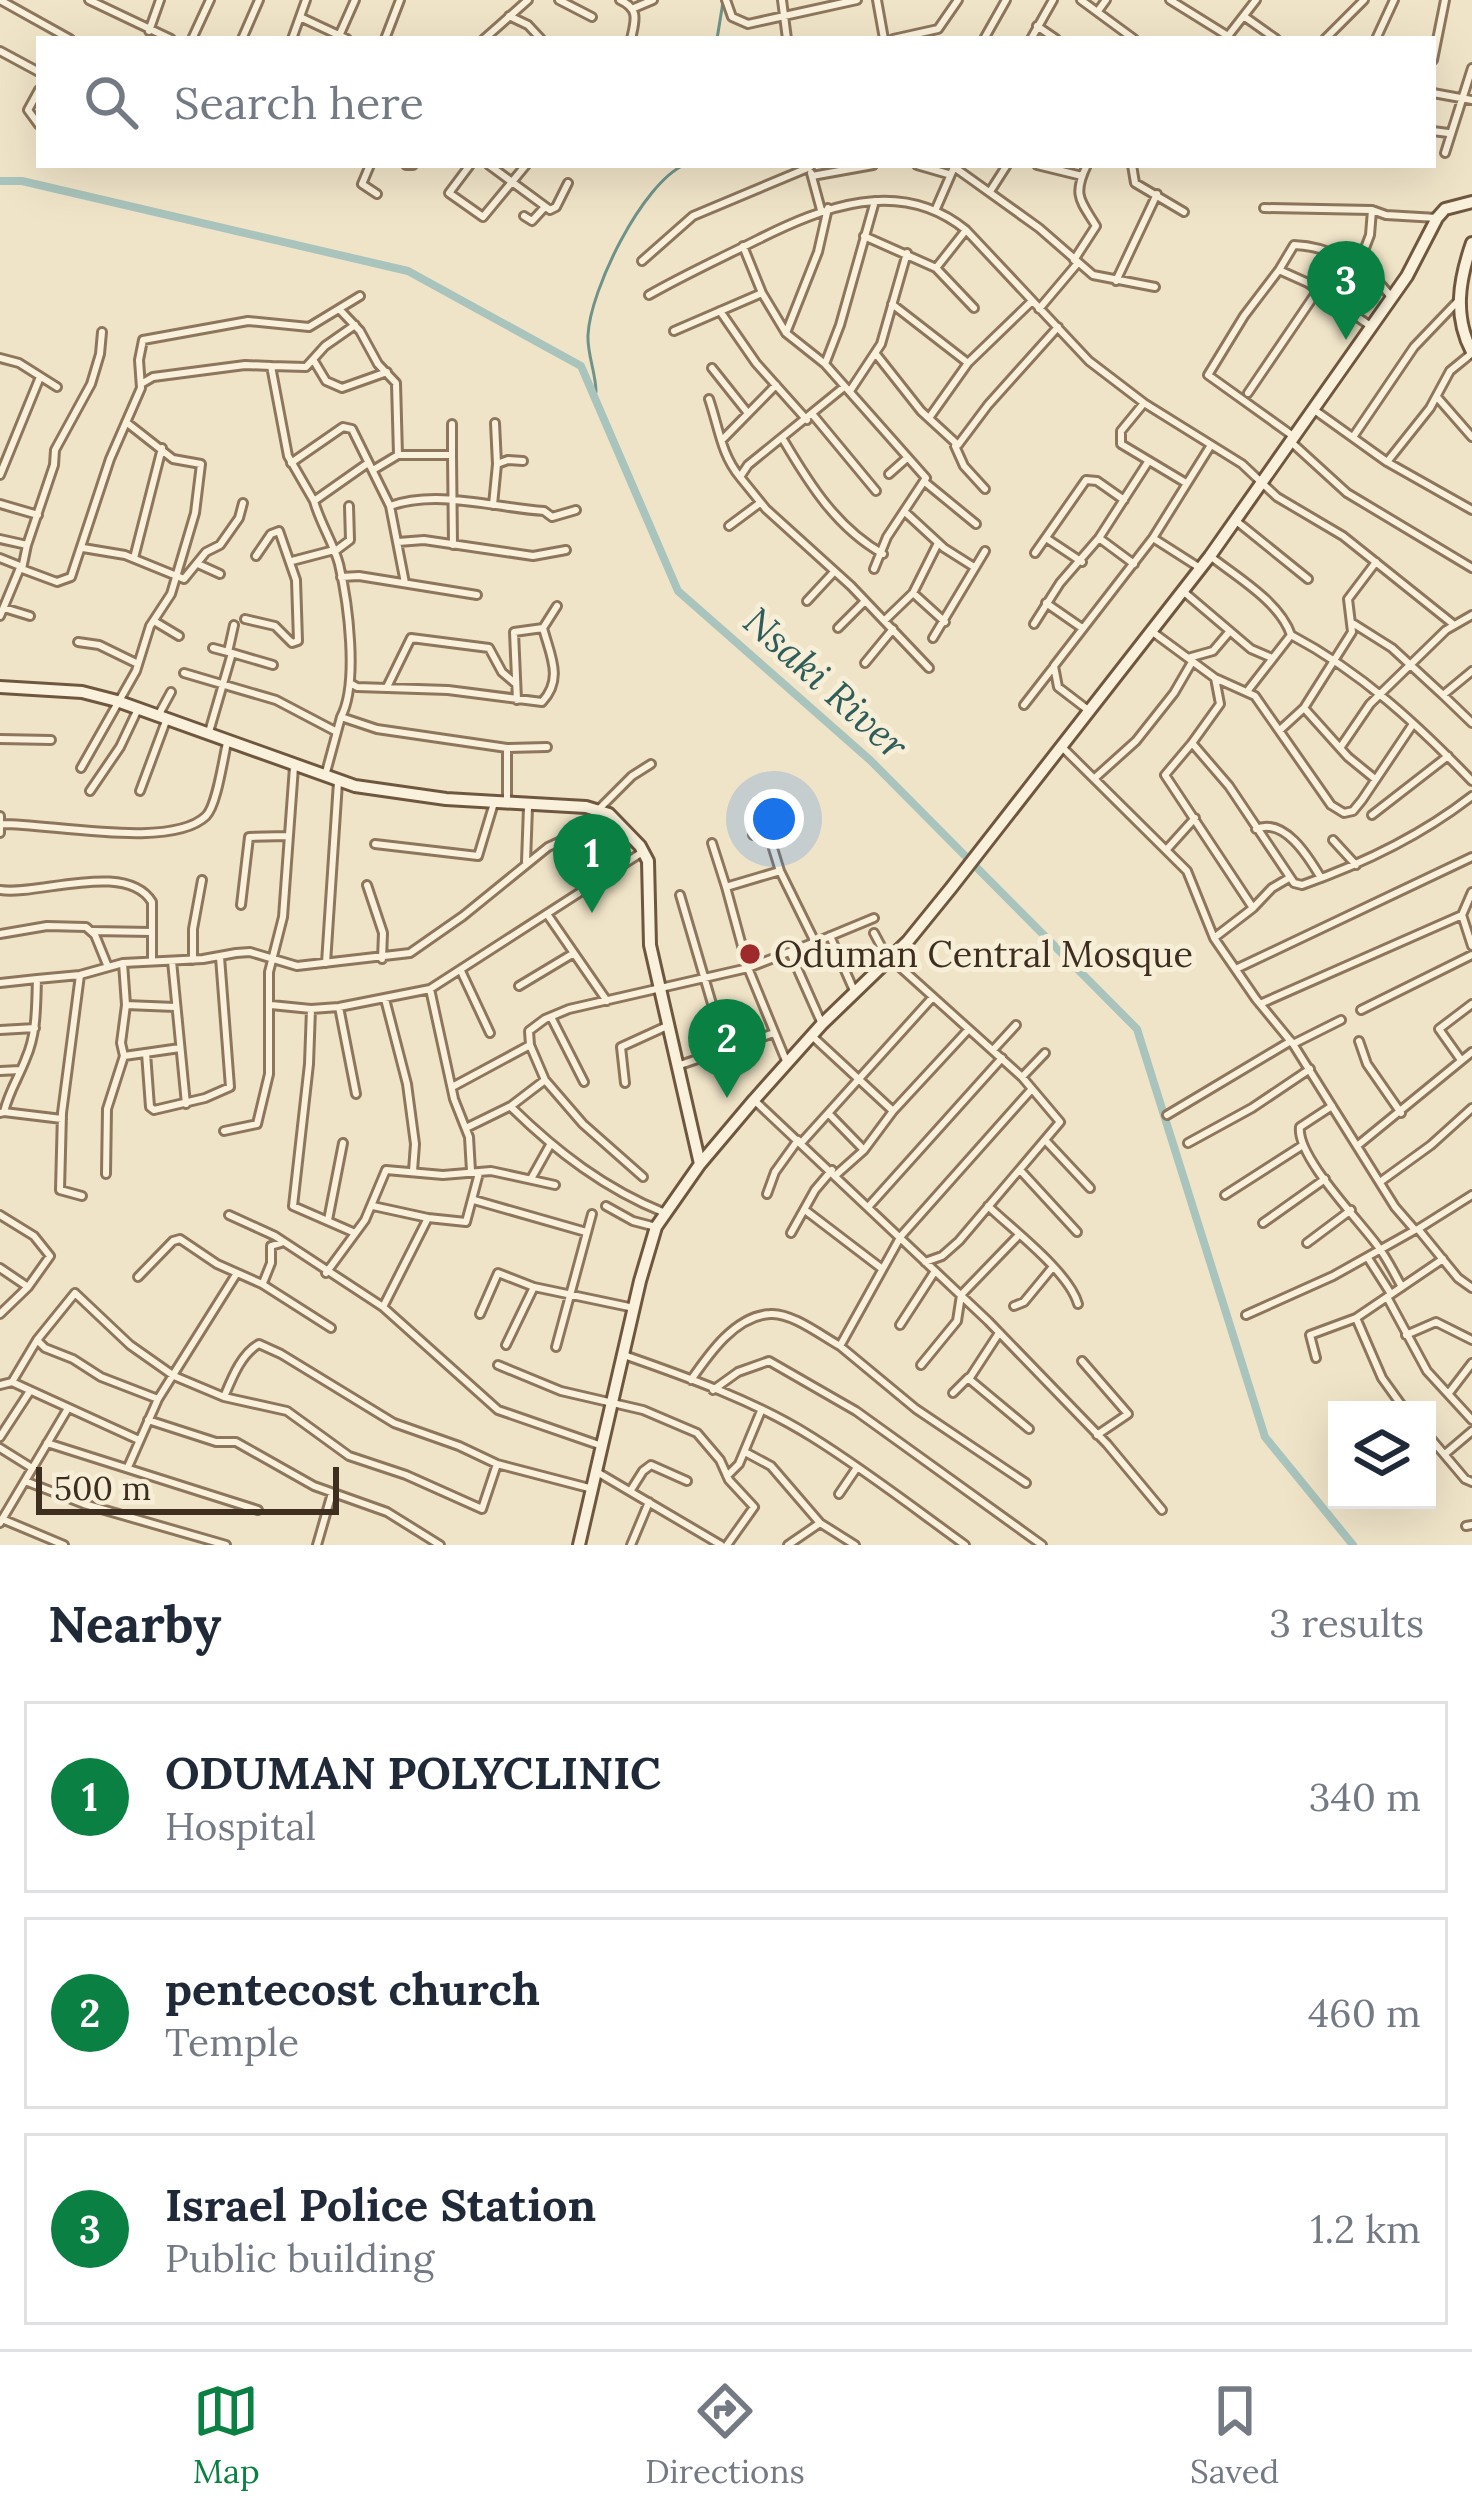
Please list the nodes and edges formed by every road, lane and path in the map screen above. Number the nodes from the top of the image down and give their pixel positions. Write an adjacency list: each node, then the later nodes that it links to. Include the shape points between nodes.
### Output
1 (0, 0): 39 (street)
2 (89, 0): 30 (street)
3 (111, 0): 30 (street)
4 (160, 0): 38 (street)
5 (210, 0): 41 (street)
6 (259, 0): 42 (street)
7 (306, 0): 33 (street)
8 (355, 0): 45 (street)
9 (400, 0): 46 (street)
10 (559, 0): 34 (street)
11 (620, 0): 29 (street)
12 (652, 0): 29 (street)
13 (726, 0): 36 (street, via 738,23)
14 (782, 0): 36 (street)
15 (856, 0): 28 (street)
16 (877, 0): 51 (street)
17 (958, 0): 52 (street, via 938,29)
18 (1006, 0): 53 (street)
19 (1053, 0): 37 (street)
20 (1081, 0): 31 (street)
21 (1106, 0): 31 (street)
22 (1171, 0): 57 (street)
23 (1256, 0): 35 (street)
24 (1364, 0): 60 (street)
25 (1394, 0): 61 (street)
26 (1445, 0): 62 (street)
27 (522, 1): 32 (street)
28 (827, 4): 36 (street)
29 (634, 8): 49 (street)
30 (106, 9): 38 (street)
31 (1097, 11): 56 (street)
32 (509, 16): 47 (street); 48 (street)
33 (300, 17): 43 (street); 44 (street)
34 (592, 17)
35 (1245, 17): 58 (street); 59 (street)
36 (783, 19): 50 (street)
37 (1037, 26): 54 (street); 55 (street)
38 (149, 31): 40 (street)
39 (65, 36)
40 (163, 36)
41 (193, 36)
42 (243, 36)
43 (293, 36)
44 (338, 36)
45 (343, 36)
46 (386, 36)
47 (487, 36)
48 (539, 36)
49 (631, 36)
50 (787, 36)
51 (883, 36)
52 (908, 36)
53 (986, 36)
54 (1032, 36)
55 (1052, 36)
56 (1128, 36)
57 (1225, 36)
58 (1228, 36)
59 (1272, 36)
60 (1328, 36)
61 (1377, 36)
62 (1436, 45)
63 (0, 51): 65 (street)
64 (1472, 68): 67 (street)
65 (36, 71)
66 (1436, 94): 67 (street)
67 (1460, 99): 68 (street); 70 (street)
68 (1472, 100)
69 (1436, 132): 70 (street)
70 (1448, 134): 71 (street)
71 (1444, 153)
72 (369, 168): 86 (street, via 362,184)
73 (468, 168): 83 (street, via 449,193 483,217)
74 (493, 168): 83 (street)
75 (524, 168): 83 (street)
76 (1005, 168): 85 (street)
77 (1049, 168): 82 (street)
78 (1086, 168): 82 (street)
79 (1132, 168): 87 (street, via 1132,180)
80 (811, 169): 92 (street); 103 (street, via 693,216)
81 (952, 169): 85 (street); 94 (street)
82 (1082, 176): 104 (street, via 1080,205 1096,226)
83 (513, 182): 90 (street)
84 (568, 183): 90 (street, via 556,207)
85 (991, 190): 104 (street)
86 (377, 194)
87 (1157, 194): 95 (street); 109 (street)
88 (875, 200): 92 (street); 94 (street); 99 (street)
89 (1472, 202): 97 (street)
90 (544, 208): 96 (street, via 532,221)
91 (1264, 208): 93 (street)
92 (825, 209): 101 (street); 128 (street, via 818,252)
93 (1372, 210): 97 (street); 106 (street)
94 (934, 211): 98 (street)
95 (1184, 212)
96 (524, 216)
97 (1437, 218): 115 (street)
98 (966, 230): 105 (street); 117 (street)
99 (864, 236): 102 (street); 134 (street)
100 (1472, 243): 108 (street)
101 (743, 247): 112 (street); 113 (street)
102 (907, 253): 105 (street); 118 (street)
103 (642, 261)
104 (1076, 262): 109 (street); 120 (street)
105 (936, 268): 119 (street)
106 (1357, 269): 107 (street, via 1330,249 1297,244); 115 (street)
107 (1279, 270): 111 (street); 156 (street, via 1208,375)
108 (1467, 271): 116 (street)
109 (1116, 281): 110 (street)
110 (1156, 287)
111 (1318, 290): 124 (street); 143 (street)
112 (762, 293): 122 (street); 128 (street)
113 (649, 295)
114 (360, 296): 121 (street)
115 (1391, 297): 124 (street)
116 (1459, 299): 129 (street); 154 (street, via 1414,346)
117 (1031, 302): 120 (street); 133 (street)
118 (892, 304): 130 (street); 133 (street)
119 (974, 308)
120 (1039, 309): 125 (street)
121 (341, 310): 123 (street); 139 (street, via 309,327 248,321 147,338)
122 (720, 311): 126 (street); 140 (street)
123 (355, 325): 132 (street); 137 (street)
124 (1369, 326): 147 (street)
125 (1058, 327): 146 (street); 160 (street)
126 (674, 331)
127 (102, 332): 191 (street, via 91,384 55,450)
128 (786, 333): 134 (street)
129 (1472, 352): 144 (street)
130 (876, 354): 142 (street); 150 (street)
131 (0, 358): 138 (street)
132 (314, 362): 135 (street); 137 (street, via 342,388)
133 (968, 363): 150 (street)
134 (825, 364): 142 (street)
135 (271, 366): 139 (street); 168 (street)
136 (712, 368): 148 (street)
137 (387, 372): 162 (street, via 399,392)
138 (40, 377): 141 (street); 172 (street)
139 (141, 384): 151 (street)
140 (776, 385): 148 (street); 149 (street)
141 (57, 387)
142 (847, 389): 149 (street); 164 (street)
143 (1248, 393)
144 (1437, 397): 155 (street); 167 (street)
145 (709, 400): 157 (street)
146 (1144, 403): 159 (street); 166 (street, via 1120,439)
147 (1312, 409): 154 (street); 156 (street)
148 (747, 412): 157 (street)
149 (810, 417): 158 (street); 178 (street)
150 (929, 418): 160 (street)
151 (126, 422): 161 (street); 203 (street)
152 (452, 424): 163 (street)
153 (495, 424): 169 (street)
154 (1353, 437): 167 (street)
155 (1472, 437)
156 (1292, 438): 176 (street); 221 (street, via 1347,493)
157 (723, 439): 173 (street, via 724,457)
158 (783, 440): 173 (street); 208 (street, via 828,509)
159 (1212, 444): 175 (street); 176 (street)
160 (956, 446): 177 (street)
161 (162, 448): 212 (street); 225 (street, via 202,465)
162 (398, 455): 163 (street); 170 (street)
163 (452, 455): 181 (street)
164 (907, 458): 171 (street); 174 (street)
165 (523, 461): 169 (street)
166 (1148, 462): 175 (street); 179 (street)
167 (1388, 462): 189 (street)
168 (291, 463): 170 (street, via 346,426); 180 (street)
169 (497, 464): 185 (street)
170 (370, 466): 180 (street); 187 (street)
171 (889, 474)
172 (0, 475)
173 (740, 478): 182 (street)
174 (926, 483): 190 (street); 193 (street)
175 (1186, 483): 197 (street)
176 (1261, 483): 192 (street); 215 (street)
177 (985, 489)
178 (877, 490)
179 (1124, 500): 195 (street, via 1086,480); 196 (street)
180 (314, 501): 205 (street)
181 (452, 502): 185 (street); 187 (street); 202 (street)
182 (760, 502): 194 (street); 223 (street)
183 (243, 503): 216 (street, via 220,545)
184 (0, 504): 191 (street)
185 (494, 505): 188 (street, via 552,517)
186 (349, 506): 205 (street, via 350,540)
187 (390, 506): 199 (street)
188 (577, 510)
189 (1472, 510)
190 (905, 512): 200 (street); 208 (street)
191 (38, 515): 201 (street)
192 (1235, 520): 210 (street); 227 (street)
193 (976, 524)
194 (729, 526)
195 (1046, 538): 207 (street); 214 (street)
196 (1099, 538): 214 (street); 217 (street)
197 (1153, 538): 217 (street); 220 (street)
198 (0, 539): 201 (street)
199 (398, 542): 202 (street); 228 (street)
200 (938, 543): 219 (street); 230 (street)
201 (27, 545): 218 (street)
202 (453, 545): 204 (street, via 533,556)
203 (83, 548): 212 (street); 218 (street, via 66,581)
204 (566, 550)
205 (334, 551): 213 (street); 226 (street)
206 (985, 551): 219 (street)
207 (1035, 553)
208 (883, 554): 222 (street)
209 (256, 556): 213 (street, via 279,531)
210 (1210, 556): 220 (street); 253 (street, via 1273,607)
211 (0, 558): 218 (street)
212 (134, 558): 225 (street)
213 (292, 561): 239 (street, via 297,642)
214 (1082, 562): 234 (street)
215 (1376, 562): 243 (street); 245 (street, via 1348,599)
216 (198, 564): 224 (street); 225 (street)
217 (1134, 564): 249 (street)
218 (20, 567): 236 (street)
219 (974, 567): 242 (street)
220 (1200, 568): 229 (street)
221 (1472, 568)
222 (874, 569)
223 (834, 572): 232 (street); 233 (street)
224 (220, 574)
225 (176, 577): 241 (street)
226 (341, 577): 228 (street); 272 (street)
227 (1308, 579)
228 (405, 584): 231 (street)
229 (1182, 590): 251 (street); 252 (street)
230 (913, 593): 240 (street); 242 (street)
231 (477, 595)
232 (865, 600): 240 (street); 248 (street)
233 (807, 601)
234 (1046, 603): 244 (street); 249 (street)
235 (557, 606): 247 (street)
236 (2, 612): 237 (street)
237 (30, 616)
238 (1472, 616): 243 (street)
239 (245, 619)
240 (884, 620): 250 (street)
241 (154, 621): 254 (street); 263 (street)
242 (945, 622): 255 (street)
243 (1453, 623): 265 (street)
244 (1034, 624)
245 (1354, 624): 261 (street); 265 (street)
246 (234, 625): 258 (street)
247 (543, 628): 273 (street, via 515,630); 280 (street, via 553,690 539,703)
248 (838, 628)
249 (1082, 628): 266 (street)
250 (892, 629): 262 (street); 267 (street)
251 (1151, 630): 260 (street); 285 (street)
252 (1230, 631): 259 (street); 260 (street, via 1214,651)
253 (1291, 635): 259 (street); 261 (street)
254 (179, 636)
255 (933, 638)
256 (78, 642): 263 (street)
257 (213, 648): 258 (street)
258 (230, 652): 264 (street); 271 (street)
259 (1272, 658): 276 (street)
260 (1190, 660): 270 (street); 306 (street, via 1136,741)
261 (1334, 661): 279 (street); 283 (street)
262 (865, 663)
263 (139, 664): 281 (street)
264 (273, 665)
265 (1412, 665): 278 (street); 279 (street)
266 (1054, 666): 282 (street); 285 (street, via 1058,687)
267 (928, 668)
268 (1472, 671): 278 (street)
269 (184, 673): 271 (street)
270 (1215, 678): 276 (street); 296 (street, via 1221,702)
271 (222, 682): 291 (street); 292 (street)
272 (350, 683): 275 (street); 286 (street)
273 (516, 684): 275 (street, via 490,648 411,638); 280 (street)
274 (0, 687): 281 (street)
275 (387, 687): 280 (street)
276 (1248, 690): 290 (street)
277 (171, 692): 287 (street)
278 (1444, 695): 288 (street)
279 (1380, 696): 289 (street); 300 (street)
280 (517, 700)
281 (117, 701): 284 (street); 304 (street)
282 (1024, 705)
283 (1304, 708): 290 (street); 300 (street)
284 (138, 709): 287 (street); 310 (street)
285 (1088, 710): 297 (street)
286 (341, 717): 291 (street); 299 (street)
287 (162, 718): 292 (street); 311 (street)
288 (1472, 723)
289 (1413, 724): 301 (street); 307 (street)
290 (1280, 730): 307 (street, via 1337,810 1353,811)
291 (335, 731): 305 (street)
292 (208, 735): 295 (street)
293 (0, 739): 294 (street)
294 (51, 740)
295 (227, 743): 303 (street); 318 (street, via 202,819 158,833)
296 (1192, 743): 317 (street, via 1165,776); 319 (street)
297 (1061, 746): 306 (street); 358 (street)
298 (547, 747): 299 (street)
299 (507, 748): 313 (street)
300 (1340, 748): 307 (street)
301 (1448, 756): 308 (street); 316 (street)
302 (651, 764): 315 (street)
303 (294, 766): 305 (street); 321 (street)
304 (81, 767)
305 (325, 776): 309 (street)
306 (1096, 777): 326 (street)
307 (1375, 778)
308 (1472, 781)
309 (338, 782): 313 (street); 362 (street)
310 (90, 791)
311 (140, 791)
312 (1472, 796): 330 (street)
313 (500, 803): 314 (street); 325 (street, via 478,856)
314 (528, 805): 315 (street); 329 (street)
315 (604, 812): 327 (street); 329 (street, via 600,823)
316 (1372, 815)
317 (1195, 818): 326 (street); 341 (street)
318 (0, 820): 320 (street)
319 (1256, 829): 332 (street); 333 (street, via 1280,828)
320 (0, 833)
321 (287, 836): 340 (street, via 249,837); 361 (street)
322 (753, 836): 331 (street, via 770,842)
323 (1333, 840): 330 (street)
324 (712, 843): 336 (street)
325 (375, 844)
326 (1168, 848): 350 (street, via 1195,885)
327 (644, 850): 342 (street); 374 (street, via 650,945)
328 (1472, 857): 366 (street)
329 (526, 862): 356 (street, via 428,942)
330 (1355, 866): 333 (street)
331 (780, 871): 336 (street); 351 (street)
332 (1289, 878): 333 (street, via 1303,885); 341 (street)
333 (1321, 878)
334 (202, 880): 357 (street)
335 (368, 885): 356 (street)
336 (726, 886): 365 (street)
337 (0, 890): 346 (street, via 75,881 137,888 152,902)
338 (1472, 892): 343 (street)
339 (680, 895): 370 (street)
340 (241, 905)
341 (1253, 908): 350 (street)
342 (547, 914): 354 (street); 367 (street)
343 (1462, 915): 352 (street); 379 (street)
344 (874, 918): 349 (street)
345 (92, 931): 346 (street); 348 (street, via 75,925); 364 (street)
346 (152, 932): 359 (street)
347 (874, 933): 358 (street)
348 (0, 934)
349 (830, 937): 351 (street); 375 (street)
350 (1214, 938): 366 (street)
351 (815, 942): 353 (street)
352 (1472, 951): 386 (street)
353 (790, 952): 365 (street); 389 (street)
354 (574, 953): 372 (street); 378 (street)
355 (220, 957): 357 (street); 361 (street, via 250,952); 425 (street, via 230,1087)
356 (382, 959): 362 (street)
357 (193, 960): 360 (street)
358 (890, 960): 375 (street); 376 (street)
359 (152, 961): 360 (street); 363 (street)
360 (172, 961): 383 (street)
361 (273, 962): 362 (street); 382 (street)
362 (326, 963)
363 (123, 964): 364 (street); 381 (street)
364 (107, 968): 368 (street)
365 (748, 968): 370 (street); 396 (street)
366 (1238, 968): 379 (street)
367 (461, 971): 373 (street); 395 (street)
368 (80, 975): 369 (street); 434 (street)
369 (37, 980): 371 (street); 392 (street)
370 (704, 980): 374 (street); 401 (street)
371 (0, 983)
372 (519, 986)
373 (430, 989): 377 (street); 421 (street)
374 (662, 990): 378 (street); 390 (street)
375 (856, 995): 389 (street)
376 (932, 998): 394 (street); 418 (street)
377 (386, 999): 384 (street); 448 (street, via 407,1084)
378 (607, 1001): 387 (street)
379 (1259, 1004): 399 (street)
380 (1472, 1004): 409 (street, via 1439,1029)
381 (126, 1005): 383 (street); 407 (street)
382 (271, 1005): 385 (street); 436 (street, via 258,1121)
383 (175, 1007): 402 (street)
384 (339, 1007): 385 (street); 423 (street)
385 (310, 1010): 473 (street, via 293,1206)
386 (1361, 1010)
387 (551, 1016): 400 (street, via 529,1031); 419 (street)
388 (1341, 1020): 399 (street)
389 (822, 1024): 397 (street)
390 (670, 1025): 411 (street); 420 (street, via 621,1046)
391 (1016, 1025): 403 (street)
392 (34, 1028): 393 (street); 413 (street)
393 (0, 1030)
394 (968, 1030): 403 (street); 429 (street)
395 (490, 1033)
396 (774, 1033): 401 (street); 410 (street)
397 (811, 1036): 410 (street); 418 (street)
398 (1359, 1041): 431 (street)
399 (1292, 1042): 412 (street); 433 (street)
400 (530, 1045): 417 (street); 421 (street)
401 (728, 1047): 411 (street); 414 (street)
402 (180, 1048): 405 (street); 425 (street)
403 (994, 1050): 408 (street)
404 (1472, 1052): 409 (street)
405 (146, 1053): 407 (street); 425 (street, via 150,1107)
406 (1045, 1053): 416 (street)
407 (124, 1056): 450 (street, via 107,1109)
408 (1002, 1058): 416 (street); 465 (street)
409 (1461, 1060): 431 (street)
410 (787, 1063): 424 (street)
411 (680, 1065): 445 (street)
412 (1310, 1069): 427 (street); 440 (street)
413 (20, 1070): 415 (street); 430 (street)
414 (737, 1070)
415 (0, 1071)
416 (1022, 1077): 422 (street)
417 (544, 1080): 426 (street); 451 (street)
418 (860, 1080): 429 (street); 432 (street)
419 (584, 1082)
420 (625, 1083)
421 (452, 1087): 435 (street)
422 (1031, 1090): 438 (street, via 1060,1119); 481 (street)
423 (356, 1094)
424 (754, 1100): 437 (street); 445 (street)
425 (186, 1104)
426 (511, 1106): 435 (street); 441 (street)
427 (1332, 1106): 442 (street, via 1300,1126); 443 (street)
428 (1472, 1108): 454 (street)
429 (893, 1111): 444 (street)
430 (2, 1112): 434 (street)
431 (1401, 1113): 443 (street)
432 (829, 1114): 437 (street); 444 (street)
433 (1167, 1115)
434 (62, 1119): 459 (street, via 61,1190)
435 (466, 1128): 446 (street)
436 (224, 1131)
437 (801, 1141): 449 (street); 457 (street)
438 (1046, 1141): 447 (street); 456 (street)
439 (343, 1143): 473 (street)
440 (1188, 1143)
441 (550, 1145): 452 (street); 468 (street)
442 (1303, 1145): 453 (street); 458 (street)
443 (1357, 1146): 454 (street)
444 (863, 1150): 449 (street)
445 (700, 1164): 468 (street)
446 (475, 1171): 448 (street); 452 (street); 461 (street)
447 (1021, 1171): 462 (street); 478 (street)
448 (412, 1172): 463 (street, via 382,1173)
449 (835, 1172): 465 (street); 466 (street)
450 (106, 1174)
451 (643, 1178)
452 (531, 1179): 455 (street)
453 (1325, 1179): 467 (street); 474 (street)
454 (1380, 1181): 476 (street)
455 (555, 1185)
456 (1090, 1188)
457 (767, 1194)
458 (1225, 1195)
459 (82, 1196)
460 (1471, 1199): 476 (street)
461 (474, 1200): 472 (street, via 466,1222); 477 (street)
462 (988, 1205): 482 (street); 488 (street, via 947,1252)
463 (373, 1206): 472 (street); 480 (street)
464 (606, 1206): 475 (street)
465 (868, 1206): 481 (street)
466 (806, 1210): 479 (street); 490 (street)
467 (1351, 1210): 484 (street); 485 (street)
468 (665, 1213): 475 (street)
469 (592, 1214): 477 (street)
470 (0, 1215): 497 (street, via 50,1254)
471 (229, 1215): 483 (street)
472 (428, 1218): 506 (street)
473 (328, 1220): 480 (street)
474 (1263, 1223)
475 (656, 1227): 507 (street)
476 (1416, 1229): 485 (street); 487 (street)
477 (586, 1232): 501 (street)
478 (1077, 1232)
479 (791, 1233)
480 (355, 1234): 494 (street)
481 (901, 1236): 488 (street); 490 (street)
482 (1018, 1236): 491 (street); 502 (street)
483 (281, 1243): 494 (street); 496 (street, via 270,1249)
484 (1307, 1243)
485 (1382, 1251): 486 (street); 499 (street)
486 (1368, 1258): 503 (street); 510 (street)
487 (1443, 1259): 499 (street); 500 (street)
488 (926, 1262): 492 (street)
489 (0, 1268): 497 (street)
490 (881, 1268): 519 (street)
491 (1052, 1268): 504 (street); 505 (street)
492 (935, 1271): 502 (street); 512 (street)
493 (237, 1273): 495 (street, via 176,1239); 496 (street); 527 (street)
494 (326, 1273): 506 (street)
495 (138, 1277)
496 (262, 1284): 513 (street)
497 (28, 1287): 508 (street)
498 (534, 1287): 501 (street); 509 (street, via 498,1273); 518 (street)
499 (1402, 1287): 503 (street)
500 (1472, 1288)
501 (570, 1295): 507 (street); 520 (street)
502 (961, 1295): 514 (street); 526 (street, via 956,1321)
503 (1389, 1295): 511 (street); 515 (street)
504 (1078, 1304)
505 (1014, 1306)
506 (383, 1307): 551 (street, via 498,1410)
507 (634, 1308): 521 (street)
508 (0, 1314)
509 (480, 1314)
510 (1246, 1315)
511 (1356, 1318): 522 (street, via 1310,1335); 539 (street)
512 (900, 1325)
513 (332, 1328)
514 (1000, 1333): 528 (street); 546 (street)
515 (1406, 1335): 517 (street, via 1436,1322); 535 (street)
516 (37, 1340): 527 (street, via 75,1293); 530 (street); 537 (street)
517 (1472, 1340)
518 (506, 1345)
519 (840, 1346): 529 (street, via 766,1314 727,1335); 564 (street)
520 (556, 1347)
521 (624, 1355): 529 (street); 538 (street)
522 (1316, 1358)
523 (1082, 1361): 546 (street, via 1128,1414)
524 (1472, 1364): 535 (street)
525 (498, 1365): 538 (street)
526 (921, 1365)
527 (174, 1376): 536 (street); 537 (street)
528 (968, 1378): 534 (street); 544 (street)
529 (691, 1380): 532 (street)
530 (12, 1382): 531 (street); 533 (street)
531 (0, 1385)
532 (713, 1390): 541 (street); 584 (street, via 769,1361 856,1411)
533 (30, 1391): 540 (street); 547 (street)
534 (953, 1393)
535 (1449, 1393): 543 (street)
536 (224, 1397): 555 (street, via 287,1412 349,1456 482,1509); 555 (street, via 259,1344 394,1424)
537 (158, 1399): 542 (street)
538 (614, 1400): 551 (street); 560 (street, via 697,1433)
539 (1399, 1401)
540 (67, 1410): 548 (street); 549 (street)
541 (761, 1411): 553 (street); 558 (street)
542 (148, 1420): 548 (street); 567 (street, via 236,1442)
543 (1472, 1420)
544 (1029, 1429)
545 (1472, 1431): 554 (street)
546 (1097, 1435): 571 (street)
547 (0, 1437)
548 (140, 1440): 556 (street)
549 (47, 1443): 556 (street); 557 (street)
550 (1436, 1444): 554 (street)
551 (602, 1446): 559 (street)
552 (0, 1448): 557 (street)
553 (745, 1452): 560 (street); 573 (street, via 772,1466)
554 (1445, 1454): 563 (street)
555 (497, 1464): 565 (street)
556 (128, 1467): 570 (street)
557 (32, 1468): 561 (street)
558 (856, 1469): 568 (street); 583 (street)
559 (597, 1472): 565 (street); 566 (street)
560 (727, 1476): 581 (street, via 754,1507)
561 (25, 1480): 572 (street); 576 (street)
562 (687, 1481): 566 (street, via 651,1465)
563 (1472, 1481)
564 (1026, 1483)
565 (592, 1488): 579 (street)
566 (631, 1490): 569 (street)
567 (332, 1493): 577 (street); 578 (street, via 387,1512)
568 (839, 1494)
569 (649, 1502): 580 (street); 581 (street)
570 (258, 1510)
571 (1162, 1510)
572 (1, 1521): 575 (street)
573 (820, 1523): 574 (street); 582 (street)
574 (848, 1543)
575 (64, 1545)
576 (226, 1545)
577 (317, 1545)
578 (440, 1545)
579 (579, 1545)
580 (631, 1545)
581 (724, 1545)
582 (788, 1545)
583 (964, 1545)
584 (1042, 1545)

